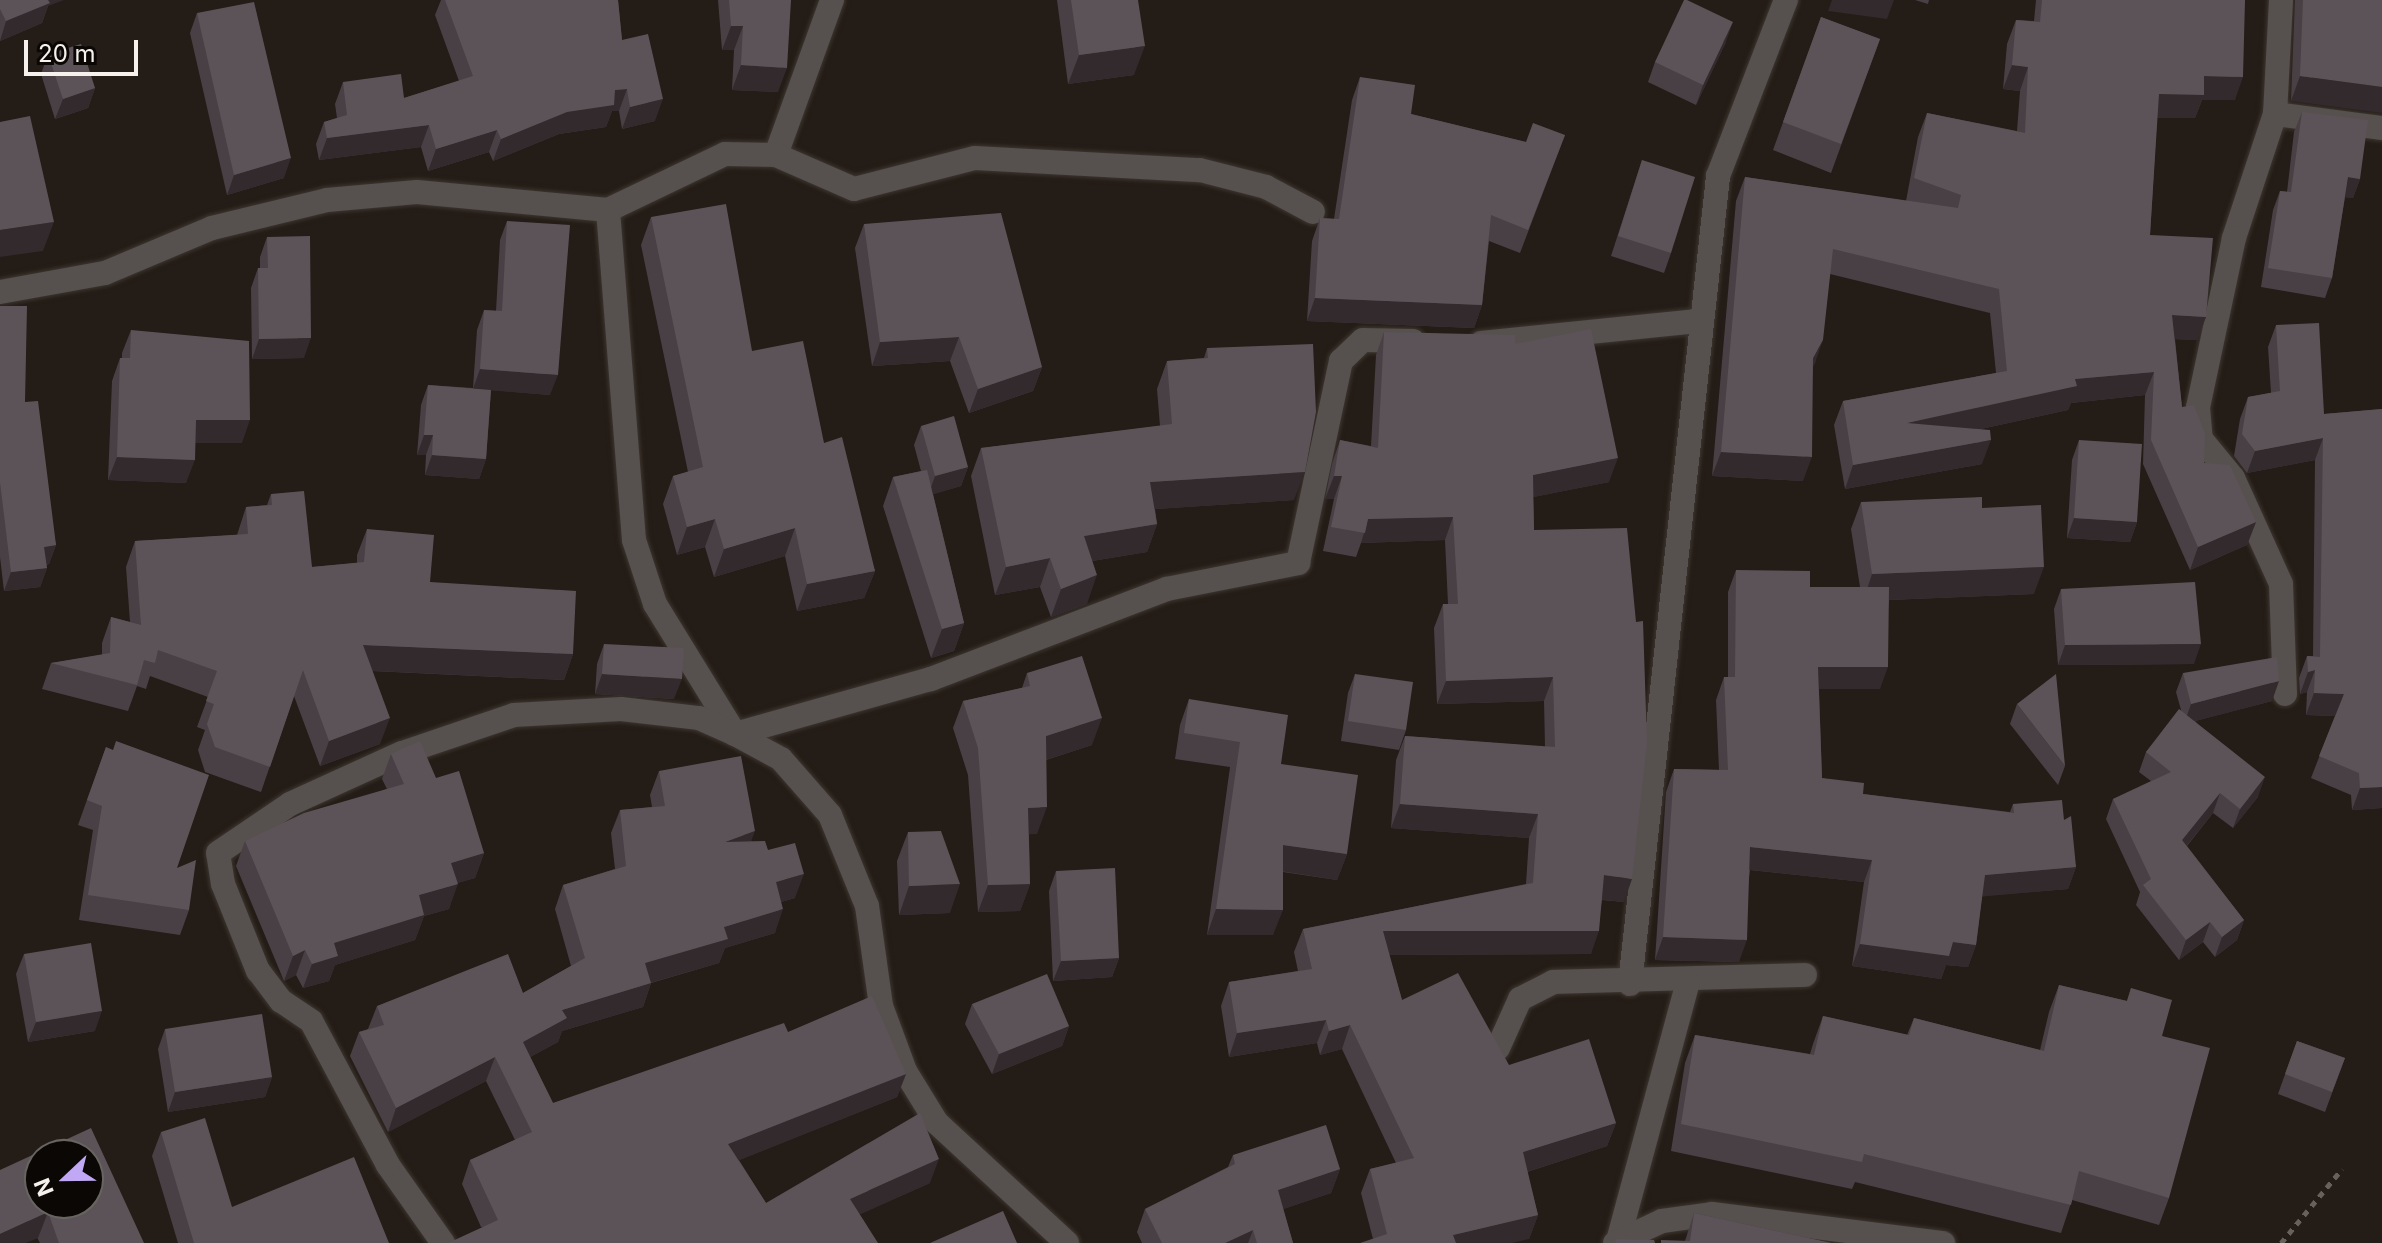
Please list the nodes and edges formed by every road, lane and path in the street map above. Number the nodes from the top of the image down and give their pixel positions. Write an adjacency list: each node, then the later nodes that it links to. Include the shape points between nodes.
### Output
1 (832, 0): 6 (street)
2 (1786, 0): 10 (street, via 1718,176)
3 (2281, 0): 4 (street)
4 (2275, 114): 5 (street); 11 (street, via 2234,238 2198,407 2201,439 2233,478 2281,584)
5 (2382, 128)
6 (776, 155): 7 (street, via 725,154); 8 (street, via 854,189 975,158 1062,157 1200,170 1266,187)
7 (608, 210): 9 (street, via 417,192 327,200 212,228 105,273); 12 (street, via 634,540 655,604)
8 (1313, 212)
9 (0, 292)
10 (1698, 321): 12 (street, via 1516,344 1363,340 1341,361 1298,563 1167,589 931,679); 15 (street)
11 (2285, 694)
12 (735, 734): 19 (street, via 699,718 621,709 514,715 402,753 290,804 218,853 258,971 281,1001 311,1021 388,1165); 20 (street, via 781,759 830,815 867,906 881,1006 905,1071 937,1123)
13 (1805, 975): 14 (street)
14 (1688, 981): 15 (street); 18 (street)
15 (1630, 984): 16 (street, via 1532,988)
16 (1498, 1048)
17 (2342, 1169): 22 (path)
18 (1616, 1242): 21 (street, via 1662,1221 1712,1214)
19 (443, 1243)
20 (1067, 1243)
21 (1943, 1243)
22 (2281, 1243)

